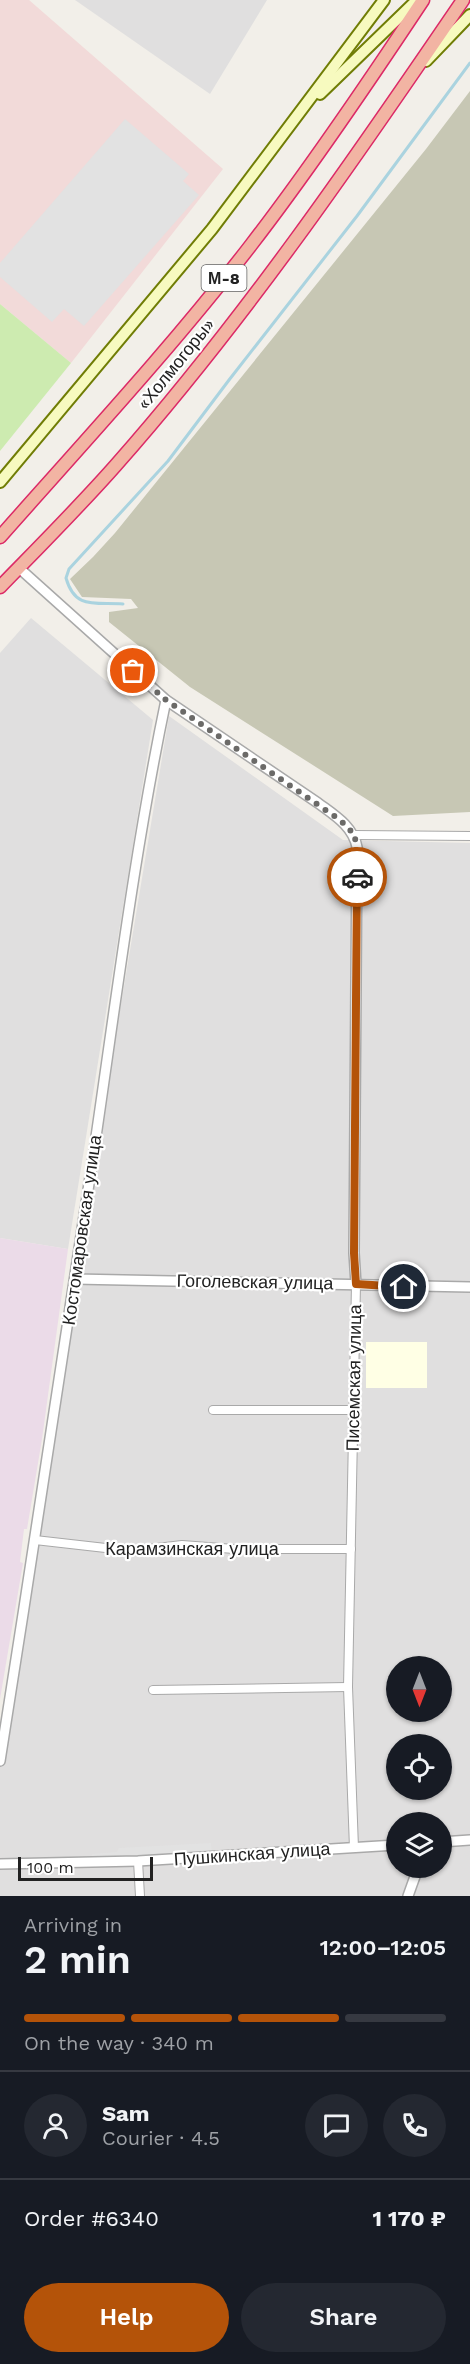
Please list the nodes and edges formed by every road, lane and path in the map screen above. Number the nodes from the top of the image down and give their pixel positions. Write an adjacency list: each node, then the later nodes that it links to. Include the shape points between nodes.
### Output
1 (384, 0): 7 (main road)
2 (417, 0): 7 (main road)
3 (423, 0): 9 (highway, «Холмогоры» / М-8, via 251,245 146,373)
4 (464, 0): 6 (highway, «Холмогоры» / М-8)
5 (470, 15): 6 (main road)
6 (412, 76): 10 (highway, «Холмогоры» / М-8, via 226,332 115,465)
7 (302, 111): 8 (main road, via 212,229)
8 (0, 482)
9 (0, 537)
10 (19, 568): 11 (highway, «Холмогоры» / М-8); 12 (street)
11 (0, 587)
12 (166, 700): 13 (street, via 318,803); 15 (street, Костомаровская улица, via 120,964)
13 (355, 835): 14 (street); 16 (street, Писемская улица)
14 (470, 836)
15 (75, 1279): 16 (street, Гоголевская улица); 20 (street, Костомаровская улица)
16 (356, 1284): 17 (street, Гоголевская улица); 19 (street, Писемская улица)
17 (470, 1287)
18 (213, 1410): 19 (street)
19 (353, 1410): 21 (street, Писемская улица)
20 (34, 1540): 21 (street, Карамзинская улица, via 132,1551 182,1545); 24 (street, Костомаровская улица)
21 (351, 1550): 22 (street, Писемская улица)
22 (348, 1687): 23 (street); 28 (street, Писемская улица)
23 (153, 1690)
24 (0, 1761)
25 (470, 1840): 26 (street)
26 (452, 1841)
27 (386, 1846): 28 (street, Пушкинская улица)
28 (354, 1848): 29 (street, Пушкинская улица)
29 (138, 1861): 30 (street, Пушкинская улица); 32 (street)
30 (0, 1864)
31 (414, 1878): 33 (street)
32 (141, 1896)
33 (408, 1896)

